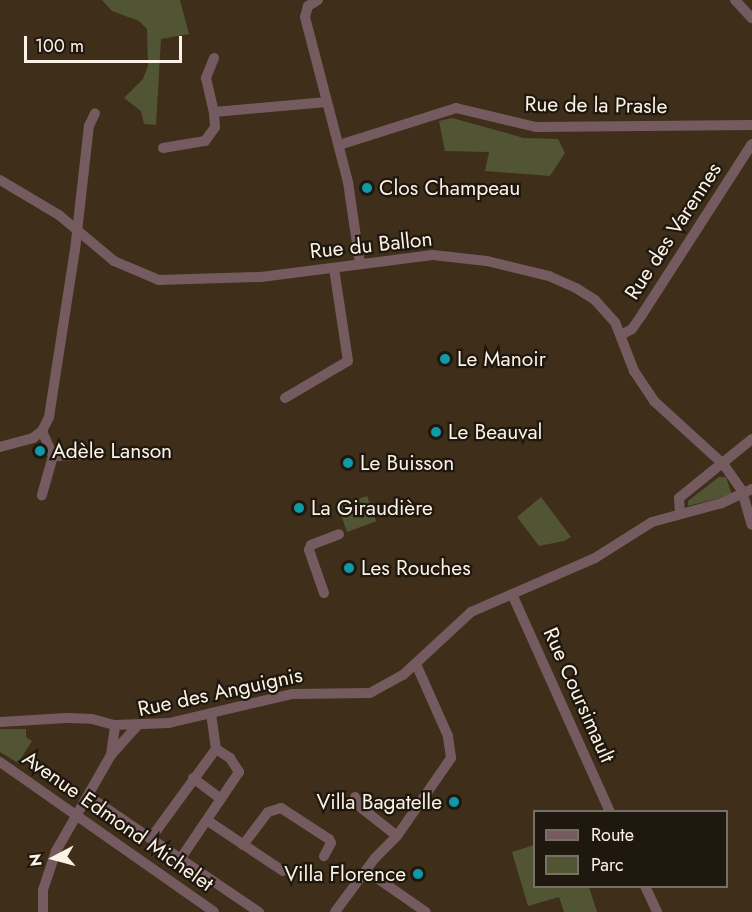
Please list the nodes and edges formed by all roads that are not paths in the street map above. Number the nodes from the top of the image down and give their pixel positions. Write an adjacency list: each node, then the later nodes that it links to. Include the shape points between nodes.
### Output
1 (318, 0): 5 (street, via 308,6 305,17)
2 (735, 0): 3 (street)
3 (752, 18)
4 (214, 58): 6 (street, via 206,78)
5 (327, 102): 6 (street); 10 (street)
6 (214, 112): 11 (street, via 215,127 205,141)
7 (95, 113): 13 (street, via 88,126)
8 (752, 125): 10 (street, Rue de la Prasle, via 536,127 456,108)
9 (752, 144): 16 (street, Rue des Varennes, via 643,313 632,329)
10 (339, 146): 14 (street)
11 (164, 148)
12 (0, 180): 13 (street, Rue du Ballon, via 59,215)
13 (77, 231): 15 (street, Rue du Ballon, via 114,261 159,280 261,277); 18 (street, via 49,417)
14 (360, 264): 15 (street, Rue du Ballon); 16 (street, Rue du Ballon, via 433,255 487,261 549,276 595,300)
15 (334, 268): 17 (street, via 348,361)
16 (623, 334): 23 (street, Rue du Ballon, via 634,371 654,401)
17 (285, 398)
18 (42, 431): 20 (street, via 22,442); 22 (street)
19 (752, 439): 23 (street)
20 (0, 447)
21 (84, 455): 22 (street)
22 (53, 456): 25 (street)
23 (724, 465): 24 (street, Rue du Ballon); 26 (street, via 679,498)
24 (747, 490): 26 (street, Rue des Anguignis, via 722,503); 27 (street, Rue du Ballon)
25 (42, 495)
26 (680, 513): 30 (street, Rue des Anguignis, via 643,527 610,550)
27 (752, 525)
28 (339, 534): 29 (street, via 311,545 309,550)
29 (324, 593)
30 (512, 594): 31 (street, Rue des Anguignis, via 471,612); 43 (street, Rue Coursimault)
31 (416, 664): 32 (street, Rue des Anguignis, via 370,693 292,694); 46 (street, via 452,748 443,770)
32 (211, 715): 35 (street, Rue des Anguignis); 36 (street)
33 (0, 723): 34 (street, via 93,718)
34 (115, 725): 35 (street); 37 (street)
35 (137, 726): 37 (street, Rue des Anguignis)
36 (216, 749): 39 (street); 42 (street, via 239,768)
37 (111, 756): 40 (street, Rue des Anguignis)
38 (0, 763): 44 (street, Avenue Edmond Michelet)
39 (193, 778): 42 (street); 47 (street)
40 (88, 796): 44 (street, Rue des Anguignis); 47 (street)
41 (355, 796): 46 (street, via 359,807)
42 (221, 799): 45 (street)
43 (609, 810)
44 (76, 816): 54 (street, Rue des Anguignis, via 47,874); 55 (street, Avenue Edmond Michelet)
45 (208, 821): 48 (street); 50 (street)
46 (397, 836): 52 (street, via 375,858)
47 (151, 838): 50 (street)
48 (243, 844): 49 (street, via 268,812 281,808 329,839 331,843); 51 (street)
49 (324, 856)
50 (181, 858): 56 (street)
51 (283, 871)
52 (368, 872): 57 (street); 58 (street)
53 (646, 888): 59 (street)
54 (45, 910)
55 (214, 912)
56 (259, 912)
57 (335, 912)
58 (426, 912)
59 (657, 912)

